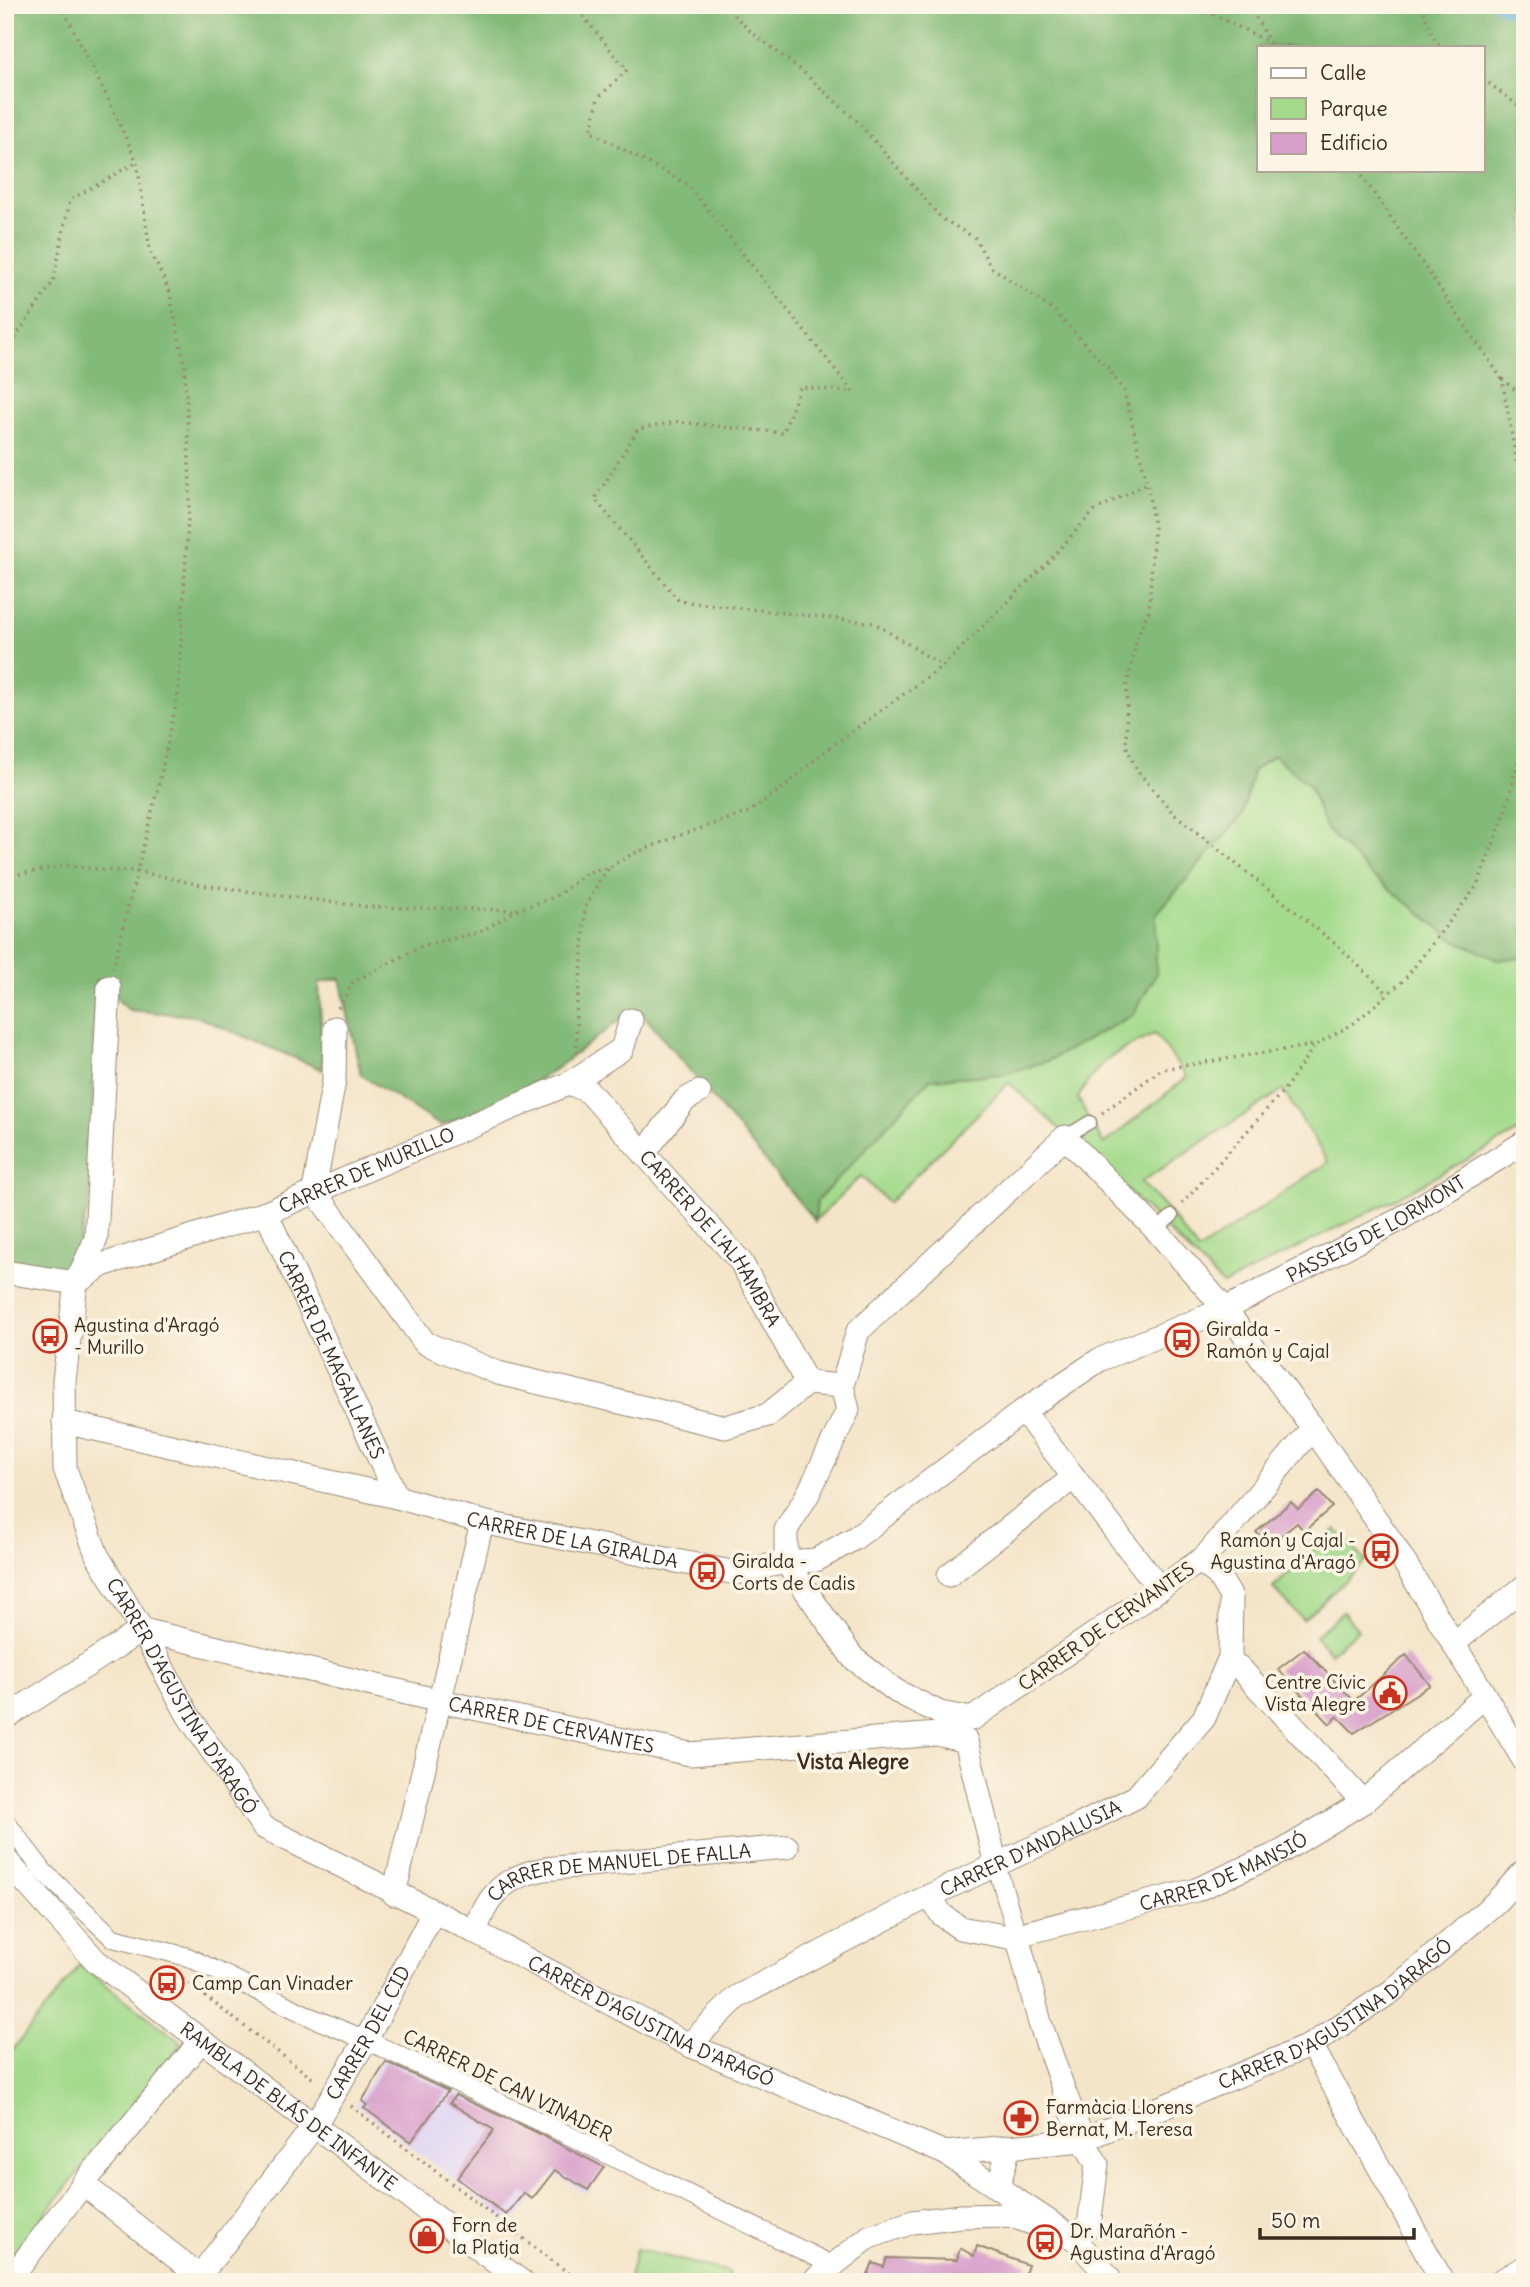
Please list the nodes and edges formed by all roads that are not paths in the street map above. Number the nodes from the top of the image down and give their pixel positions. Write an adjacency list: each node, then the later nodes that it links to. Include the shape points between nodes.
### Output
1 (109, 987): 13 (street, CARRER D'AGUSTINA D'ARAGÓ, via 96,1239)
2 (631, 1020): 4 (street, CARRER DE MURILLO, via 622,1049)
3 (335, 1028): 10 (street, via 334,1081)
4 (574, 1080): 9 (street, CARRER DE L'ALHAMBRA); 10 (street, CARRER DE MURILLO)
5 (699, 1092): 9 (street, via 685,1100)
6 (1090, 1122): 7 (lane)
7 (1065, 1137): 14 (street, via 1164,1223); 16 (street, via 858,1331)
8 (1525, 1142): 14 (street, PASSEIG DE LORMONT, via 1396,1221)
9 (644, 1153): 15 (street, CARRER DE L'ALHAMBRA, via 741,1262)
10 (314, 1190): 11 (street, CARRER DE MURILLO); 15 (street, via 425,1343 498,1373 725,1427 768,1415)
11 (266, 1213): 13 (street, CARRER DE MURILLO, via 102,1265); 21 (street, CARRER DE MAGALLANES)
12 (5, 1272): 13 (street)
13 (76, 1283): 18 (street, CARRER D'AGUSTINA D'ARAGÓ, via 64,1380)
14 (1224, 1309): 17 (street, CARRER DE LA GIRALDA, via 1099,1360); 19 (street)
15 (807, 1384): 16 (street)
16 (842, 1385): 24 (street, via 848,1410 786,1531)
17 (1023, 1411): 20 (street); 24 (street, CARRER DE LA GIRALDA, via 855,1538 816,1560)
18 (64, 1422): 21 (street, CARRER DE LA GIRALDA); 28 (street, CARRER D'AGUSTINA D'ARAGÓ, via 65,1469 92,1543)
19 (1313, 1427): 23 (street, CARRER DE CERVANTES); 29 (street)
20 (1074, 1477): 25 (street); 27 (street)
21 (397, 1497): 22 (street, CARRER DE LA GIRALDA)
22 (482, 1522): 24 (street, CARRER DE LA GIRALDA, via 736,1573); 32 (street)
23 (1200, 1561): 27 (street, CARRER DE CERVANTES); 41 (street, CARRER D'ANDALUSIA, via 1218,1575 1231,1597 1230,1657 1204,1718 1136,1797)
24 (786, 1562): 34 (street, via 853,1658 896,1691)
25 (949, 1575)
26 (1525, 1587): 29 (street)
27 (1160, 1589): 34 (street, CARRER DE CERVANTES)
28 (142, 1630): 32 (street, CARRER DE CERVANTES); 33 (street); 42 (street, CARRER D'AGUSTINA D'ARAGÓ, via 188,1715 262,1827)
29 (1454, 1643): 31 (street)
30 (1239, 1667): 36 (street)
31 (1485, 1696): 35 (street); 36 (street, CARRER DE MANSIÓ)
32 (440, 1701): 34 (street, CARRER DE CERVANTES, via 690,1754); 42 (street)
33 (5, 1718)
34 (969, 1730): 41 (street)
35 (1525, 1762)
36 (1363, 1802): 46 (street, CARRER DE MANSIÓ, via 1281,1852 1196,1890)
37 (5, 1821): 47 (street, CARRER DE CAN VINADER, via 44,1872 113,1938 188,1956)
38 (787, 1847): 45 (street, CARRER DE MANUEL DE FALLA, via 526,1873 508,1882 483,1907)
39 (5, 1860): 48 (street, RAMBLA DE BLÁS DE INFANTE, via 96,1961)
40 (1525, 1870): 50 (street, CARRER D'AGUSTINA D'ARAGÓ, via 1496,1902 1392,1991)
41 (998, 1871): 43 (street, CARRER D'ANDALUSIA); 46 (street)
42 (394, 1894): 44 (street, CARRER D'AGUSTINA D'ARAGÓ)
43 (929, 1896): 46 (street, CARRER DE MANSIÓ, via 942,1915 960,1928); 49 (street, CARRER D'ANDALUSIA, via 737,1997)
44 (433, 1913): 45 (street, CARRER D'AGUSTINA D'ARAGÓ); 47 (street, CARRER DEL CID)
45 (475, 1932): 49 (street, CARRER D'AGUSTINA D'ARAGÓ)
46 (1017, 1935): 52 (street, via 1040,2023)
47 (366, 2040): 51 (street, CARRER DEL CID); 58 (street, CARRER DE CAN VINADER)
48 (201, 2041): 51 (street, RAMBLA DE BLÁS DE INFANTE); 55 (street)
49 (689, 2045): 54 (street, CARRER D'AGUSTINA D'ARAGÓ)
50 (1311, 2045): 52 (street, CARRER D'AGUSTINA D'ARAGÓ); 65 (street)
51 (314, 2126): 60 (street, CARRER DEL CID); 62 (street, RAMBLA DE BLÁS DE INFANTE)
52 (1083, 2140): 53 (street, CARRER D'AGUSTINA D'ARAGÓ); 57 (street, via 1097,2164 1089,2226)
53 (1009, 2147): 54 (street, CARRER D'AGUSTINA D'ARAGÓ); 56 (street)
54 (944, 2153): 56 (street, CARRER D'AGUSTINA D'ARAGÓ)
55 (83, 2183): 60 (street); 61 (street)
56 (998, 2189): 57 (street, CARRER D'AGUSTINA D'ARAGÓ)
57 (1074, 2238): 58 (street, via 1009,2215 961,2216 913,2222 870,2236); 64 (street)
58 (832, 2265): 63 (street)
59 (1525, 2267): 66 (street)
60 (201, 2280)
61 (8, 2282)
62 (522, 2282)
63 (812, 2282)
64 (1109, 2282)
65 (1443, 2282)
66 (1499, 2282)

